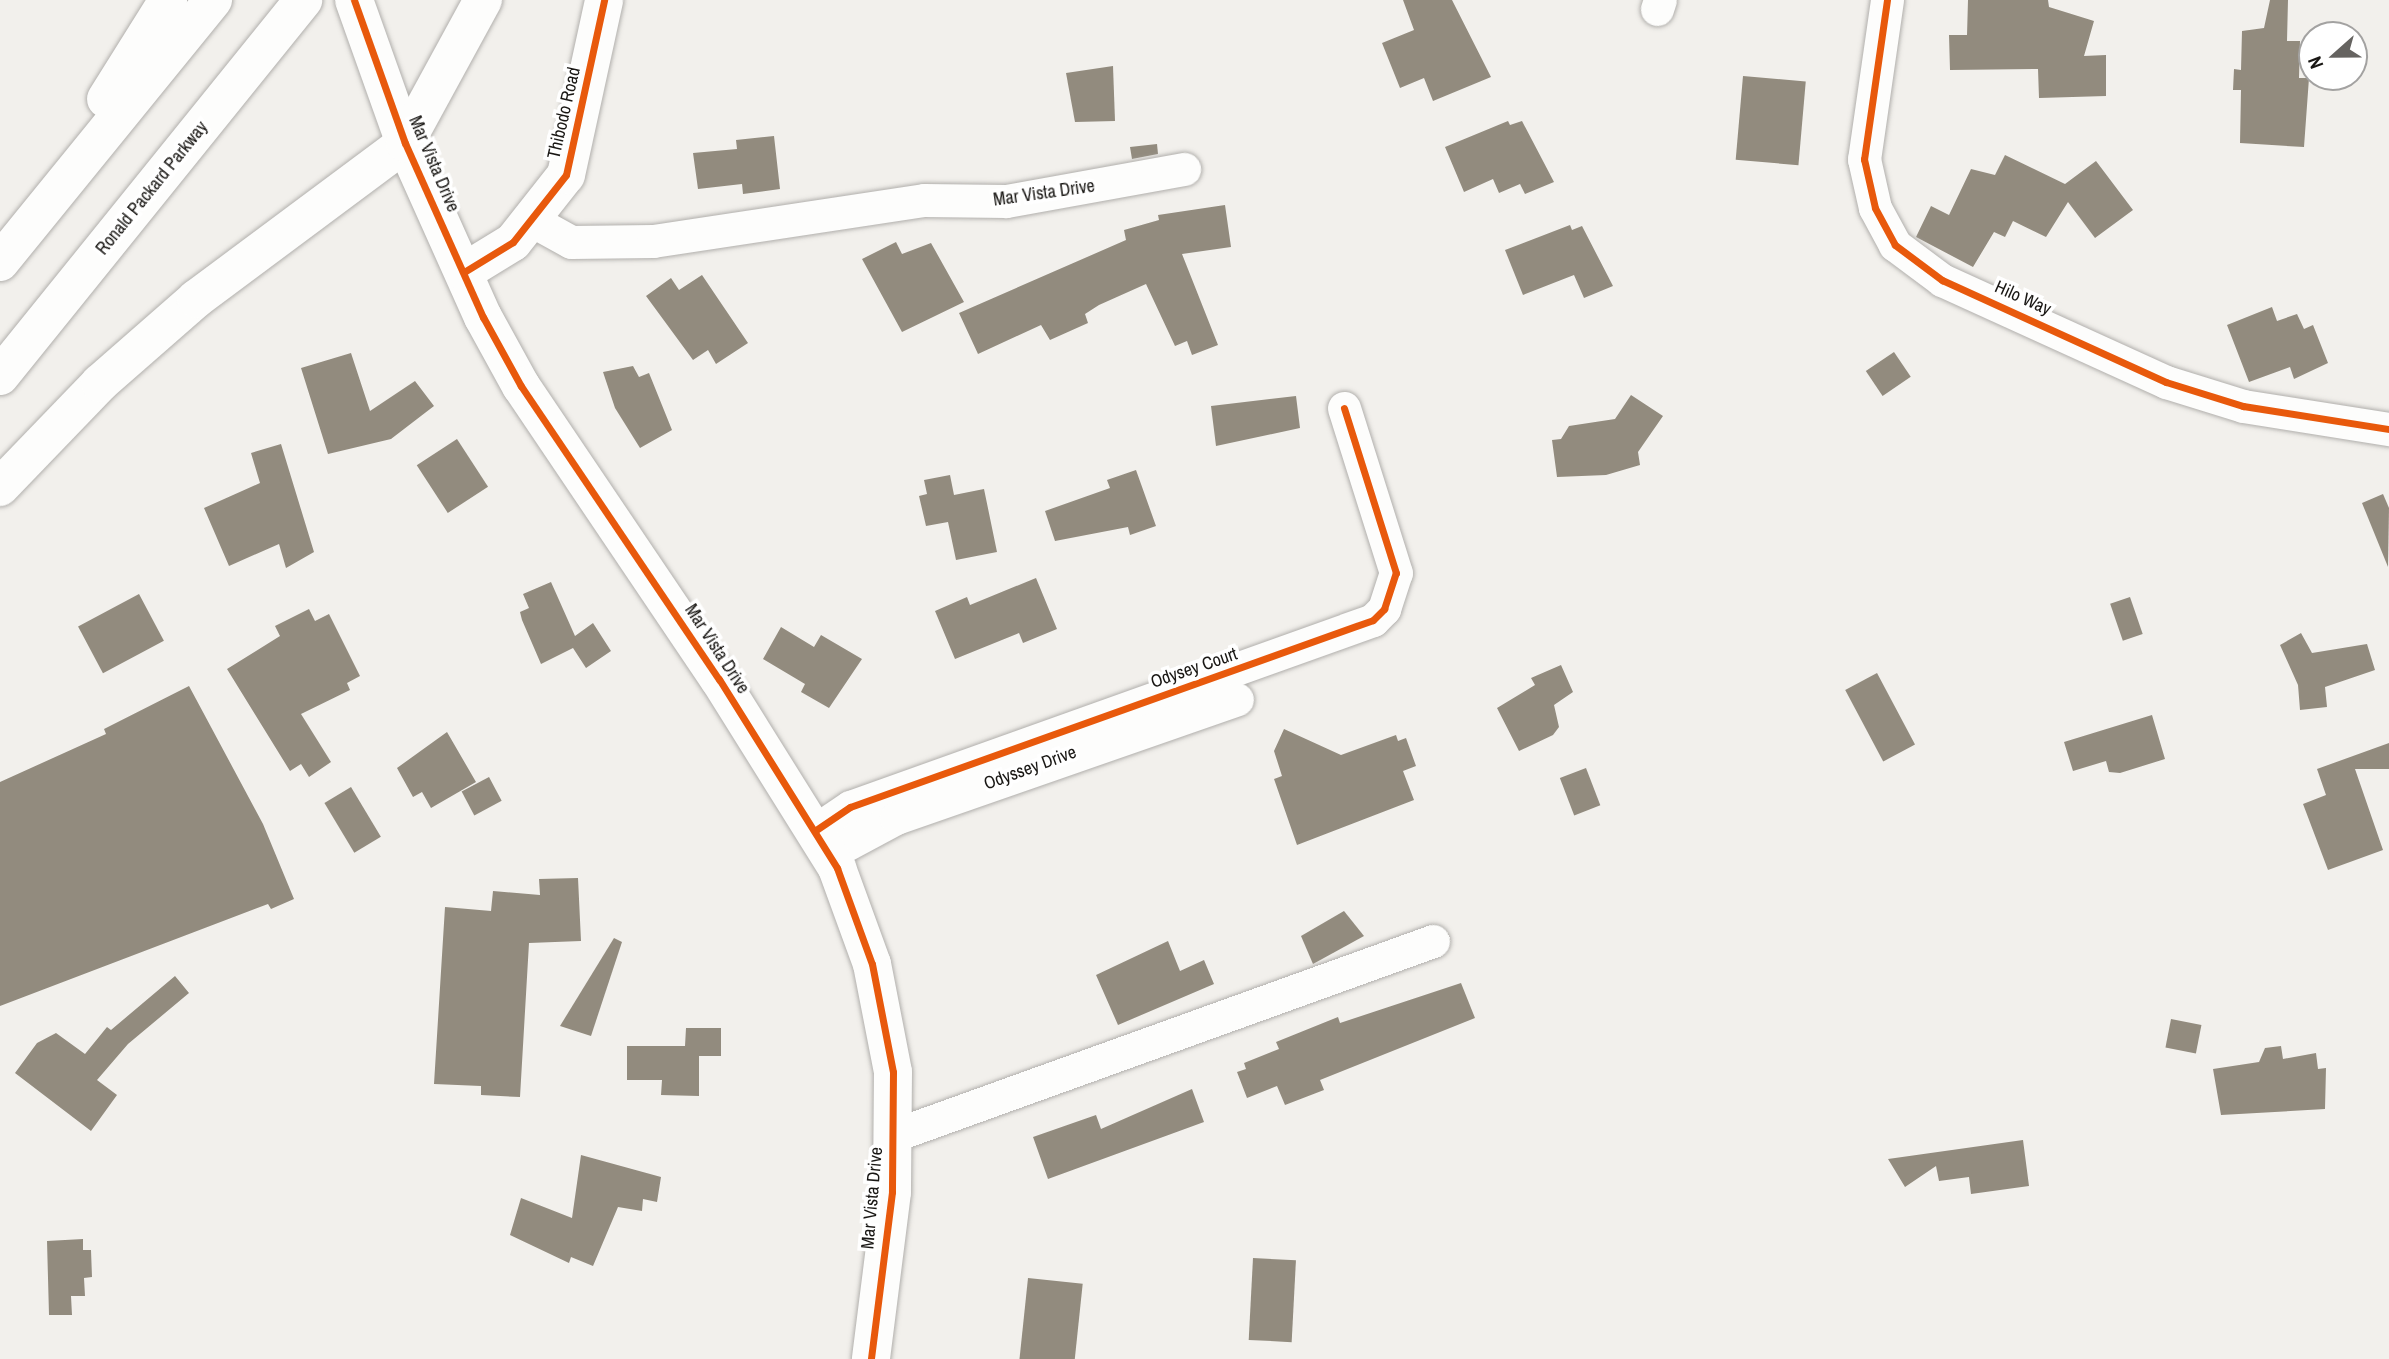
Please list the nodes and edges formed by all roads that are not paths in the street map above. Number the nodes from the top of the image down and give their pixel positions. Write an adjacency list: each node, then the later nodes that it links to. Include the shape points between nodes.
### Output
1 (168, 0): 11 (main road)
2 (213, 0): 11 (main road)
3 (303, 0): 13 (main road, Ronald Packard Parkway)
4 (354, 0): 8 (main road, Mar Vista Drive)
5 (483, 0): 8 (main road)
6 (604, 0): 10 (main road, Thibodo Road, via 574,152 555,194)
7 (1887, 0): 15 (street, Hilo Way, via 1864,159 1875,208 1895,245 1942,280 2166,382 2242,407)
8 (405, 143): 12 (main road, Mar Vista Drive); 16 (main road, via 324,209 196,299 100,383)
9 (1184, 169): 10 (street, Mar Vista Drive, via 1006,201 924,200 653,241 571,242)
10 (533, 221): 12 (main road, Thibodo Road, via 513,242)
11 (9, 251)
12 (464, 272): 18 (main road, Mar Vista Drive, via 521,386)
13 (0, 376)
14 (1344, 408): 18 (street, Odysey Court, via 1396,573 1384,609 1373,620 850,807)
15 (2389, 429)
16 (0, 487)
17 (1237, 699): 18 (street, Odyssey Drive)
18 (823, 842): 20 (main road, Mar Vista Drive, via 872,964 893,1072)
19 (1433, 941): 20 (street)
20 (892, 1136): 21 (main road, Mar Vista Drive, via 892,1192)
21 (871, 1359)

